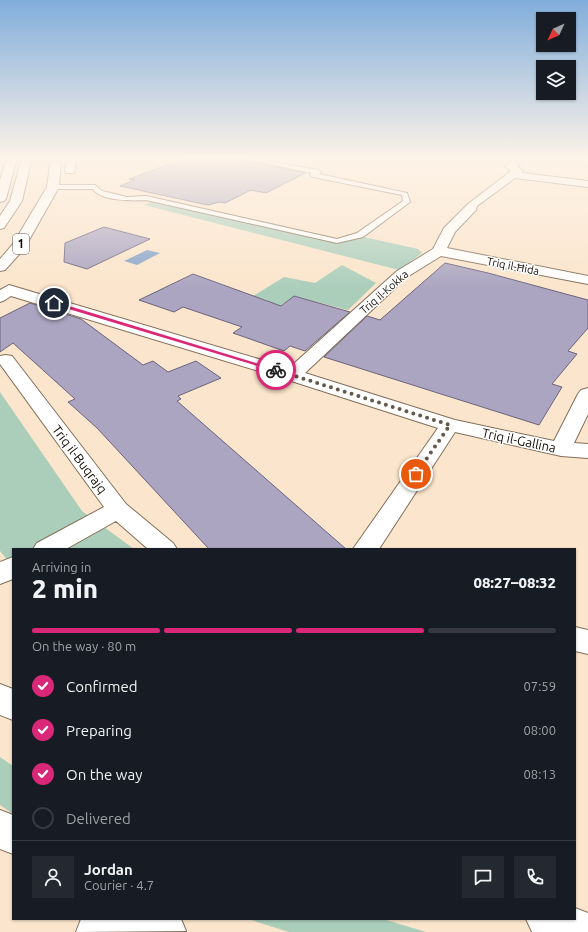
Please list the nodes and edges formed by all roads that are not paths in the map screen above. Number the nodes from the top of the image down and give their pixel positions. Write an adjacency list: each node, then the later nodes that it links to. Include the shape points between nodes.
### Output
1 (16, 201): 6 (main road, 1)
2 (45, 201): 8 (main road, 1, via 19,246)
3 (162, 201): 4 (lane, via 337,241 360,235)
4 (407, 201)
5 (479, 201): 7 (main road, via 449,230)
6 (2, 222)
7 (439, 251): 9 (main road, Triq il-Ħida); 12 (main road, Triq il-Kokka, via 402,274)
8 (0, 267)
9 (588, 280)
10 (0, 297): 12 (main road, Triq il-Gallina, via 9,290)
11 (6, 360): 17 (main road, Triq il-Buqrajq)
12 (292, 375): 14 (main road, Triq il-Gallina)
13 (588, 394): 15 (main road)
14 (450, 425): 15 (main road, Triq il-Gallina); 20 (main road)
15 (561, 449): 16 (main road, Triq il-Gallina)
16 (588, 451)
17 (118, 510): 18 (main road); 19 (main road, Triq il-Buqrajq)
18 (48, 548)
19 (163, 548)
20 (367, 548)
21 (12, 567): 22 (main road)
22 (0, 574)
23 (576, 639): 24 (main road)
24 (588, 642)
25 (0, 698): 26 (main road)
26 (12, 705)
27 (0, 828): 28 (main road)
28 (12, 835)
29 (549, 920): 32 (main road)
30 (160, 927): 31 (main road)
31 (96, 932)
32 (586, 932)

